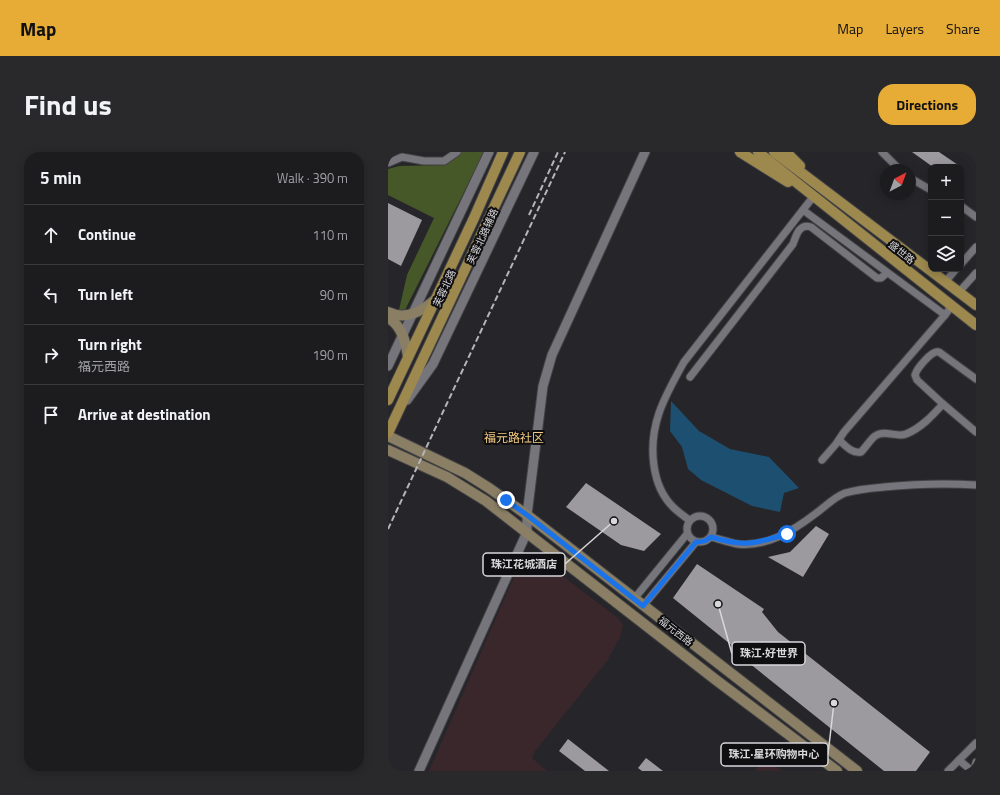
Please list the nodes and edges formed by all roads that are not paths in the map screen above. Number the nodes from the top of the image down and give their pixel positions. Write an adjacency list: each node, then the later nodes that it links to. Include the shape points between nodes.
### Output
1 (457, 152): 12 (street, via 444,161 402,158)
2 (489, 152): 32 (street)
3 (503, 152): 28 (main road, 芙蓉北路)
4 (520, 152): 43 (main road, 芙蓉北路)
5 (534, 152): 43 (street, 芙蓉北路辅路, via 433,364)
6 (645, 152): 51 (street, via 550,361 543,386)
7 (740, 152): 17 (main road)
8 (758, 152): 17 (main road)
9 (774, 152): 16 (main road)
10 (786, 152): 16 (main road)
11 (883, 152): 13 (street)
12 (388, 163)
13 (894, 164)
14 (916, 181): 15 (street)
15 (928, 188)
16 (823, 190): 26 (main road, 盛世路)
17 (813, 197): 19 (street); 30 (main road, 盛世路)
18 (964, 208): 20 (street)
19 (803, 210): 23 (street); 52 (street, via 684,362 660,408 654,426 652,453 655,477 672,506)
20 (976, 217)
21 (976, 247): 22 (street)
22 (964, 261)
23 (887, 272): 33 (street); 39 (street, via 881,278 877,278 811,227 804,226 796,235 793,244)
24 (954, 272): 26 (street)
25 (976, 273): 27 (street)
26 (946, 281): 27 (main road, 盛世路)
27 (959, 292): 29 (main road, 盛世路)
28 (436, 299): 32 (main road); 37 (main road, 芙蓉北路)
29 (976, 305)
30 (952, 307): 33 (street); 35 (main road, 盛世路)
31 (388, 312): 32 (main road, via 400,316)
32 (413, 314): 36 (street)
33 (945, 315): 47 (street)
34 (388, 318): 36 (main road, via 395,323)
35 (976, 325)
36 (403, 336): 37 (main road); 38 (street)
37 (408, 357): 41 (main road, 芙蓉北路)
38 (388, 366)
39 (690, 377)
40 (976, 379): 42 (street, via 940,352 932,353 918,370 915,378)
41 (388, 400)
42 (943, 404): 44 (street); 47 (street, via 925,422 902,435 877,434 861,452 852,450)
43 (399, 411): 45 (main road, 芙蓉北路)
44 (976, 432)
45 (388, 433)
46 (388, 436): 51 (main road, 福元西路, via 465,473)
47 (838, 440): 49 (street)
48 (388, 450): 53 (main road, 福元西路, via 465,486)
49 (822, 460)
50 (976, 485): 55 (street, via 902,485 845,493 837,496 787,534 762,542 738,544)
51 (527, 515): 53 (street); 57 (main road, 福元西路)
52 (689, 520): 54 (street); 55 (street, via 698,516 708,518 713,527)
53 (527, 532): 62 (street); 63 (main road, 福元西路)
54 (687, 534): 56 (street); 57 (street)
55 (711, 537): 56 (street)
56 (696, 542): 58 (street)
57 (634, 599): 58 (main road, 福元西路)
58 (643, 606): 64 (main road, 福元西路)
59 (976, 743): 60 (street)
60 (959, 760): 65 (street); 66 (street)
61 (976, 762): 66 (street)
62 (419, 771)
63 (837, 771)
64 (857, 771)
65 (948, 771)
66 (972, 771)

